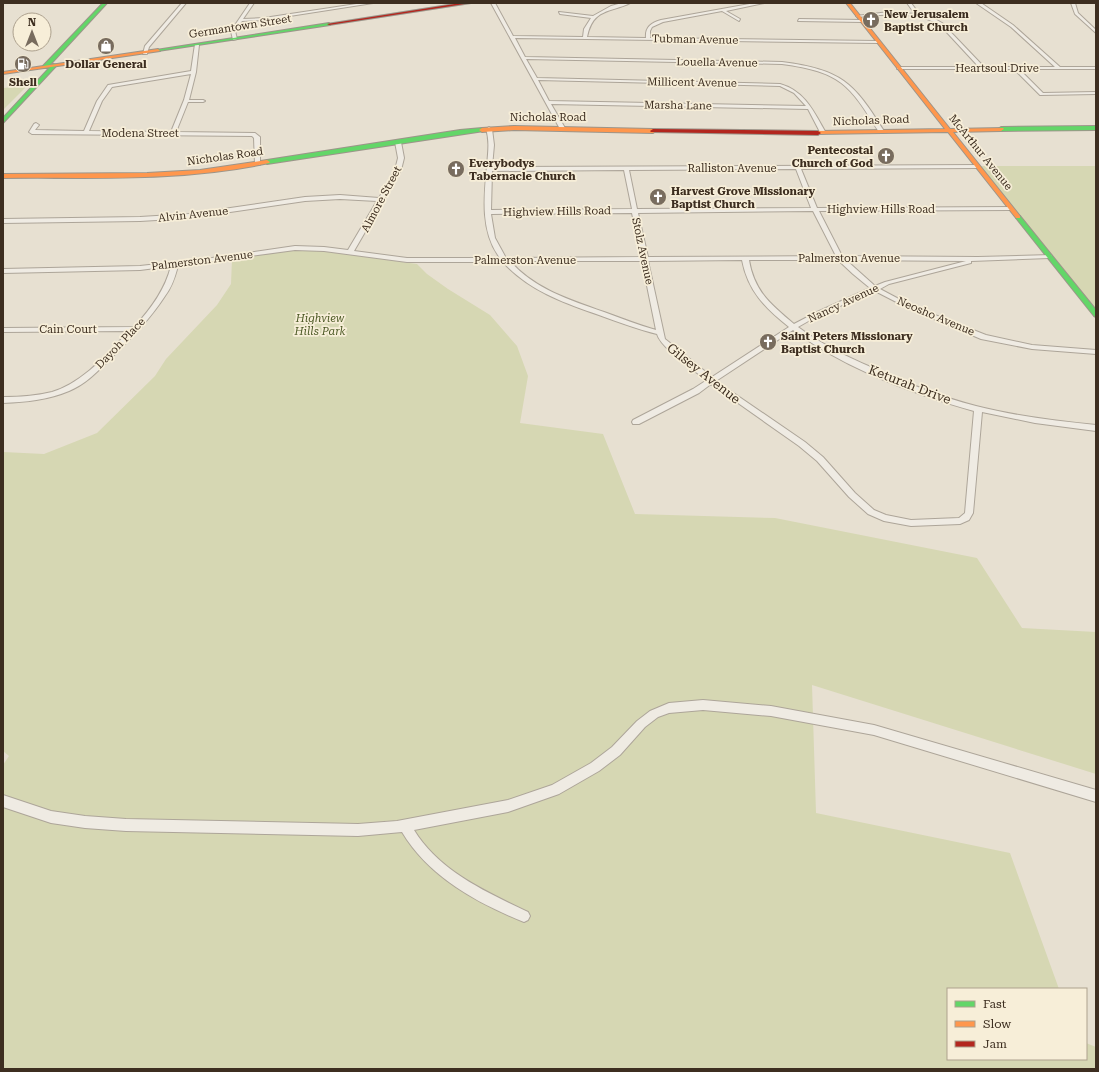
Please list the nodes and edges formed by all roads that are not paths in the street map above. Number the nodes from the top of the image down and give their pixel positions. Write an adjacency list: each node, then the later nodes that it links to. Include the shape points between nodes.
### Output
1 (106, 3): 36 (street)
2 (114, 3): 32 (street)
3 (184, 3): 31 (street, via 147,46)
4 (252, 3): 21 (street)
5 (371, 3): 15 (street)
6 (469, 3): 28 (street, Germantown Street)
7 (493, 3): 25 (street)
8 (628, 3): 18 (street, via 610,8)
9 (762, 3): 16 (street)
10 (848, 3): 20 (street, McArthur Avenue)
11 (909, 3): 19 (street)
12 (978, 3): 40 (street, via 1012,26)
13 (1073, 3): 24 (street, via 1076,13)
14 (323, 4): 15 (street)
15 (327, 10): 21 (street)
16 (722, 10): 22 (street); 27 (street, via 659,21 648,29)
17 (560, 13): 18 (street)
18 (593, 17): 26 (street, via 587,26)
19 (920, 17): 20 (street, via 887,14); 38 (street, via 938,22)
20 (860, 19): 23 (street); 29 (street, McArthur Avenue)
21 (241, 20): 28 (street, via 233,30)
22 (740, 20)
23 (799, 20)
24 (1096, 32)
25 (513, 37): 26 (street, Tubman Avenue); 33 (street)
26 (585, 37): 27 (street, Tubman Avenue)
27 (648, 38): 29 (street, Tubman Avenue)
28 (235, 39): 30 (street, Germantown Street)
29 (877, 42): 37 (street, McArthur Avenue)
30 (197, 45): 31 (street, Germantown Street); 43 (street)
31 (145, 52): 34 (street, Germantown Street)
32 (62, 58): 34 (street, via 65,61); 35 (street)
33 (525, 58): 46 (street); 59 (street, Louella Avenue, via 782,63 804,66 830,74 849,85)
34 (84, 62): 35 (street, Germantown Street)
35 (55, 65): 36 (street, Germantown Street); 53 (street)
36 (45, 67): 42 (street, Germantown Street); 45 (street)
37 (899, 68): 38 (street, Heartsoul Drive); 58 (street, McArthur Avenue)
38 (983, 68): 39 (street, Heartsoul Drive)
39 (1015, 68): 40 (street, Heartsoul Drive); 47 (street, via 1042,94)
40 (1059, 68): 41 (street, Heartsoul Drive)
41 (1096, 68)
42 (15, 71): 44 (street, Germantown Street); 45 (street, via 32,72)
43 (194, 72): 48 (street); 60 (street, via 108,87)
44 (3, 73)
45 (36, 76): 52 (street)
46 (536, 79): 50 (street); 51 (street, Millicent Avenue, via 773,84 795,90 802,96)
47 (1096, 93)
48 (188, 101): 49 (street); 61 (street)
49 (203, 101)
50 (549, 102): 51 (street, Marsha Lane); 55 (street)
51 (808, 108): 62 (street, Millicent Avenue)
52 (3, 110)
53 (3, 121)
54 (36, 125): 60 (street, Modena Street, via 32,132)
55 (562, 128): 57 (street, Nicholas Road); 62 (street, Nicholas Road)
56 (1096, 128): 58 (street, Nicholas Road)
57 (489, 129): 63 (street, Nicholas Road); 68 (street, Gilsey Avenue)
58 (947, 130): 59 (street, Nicholas Road); 65 (street, McArthur Avenue)
59 (881, 131): 62 (street, Nicholas Road)
60 (86, 133): 61 (street, Modena Street)
61 (173, 133): 64 (street, Modena Street, via 255,134)
62 (823, 133)
63 (398, 142): 64 (street, Nicholas Road); 70 (street, Almore Street, via 400,167)
64 (258, 164): 69 (street, Nicholas Road, via 166,175)
65 (976, 166): 66 (street, Ralliston Avenue); 71 (street, McArthur Avenue)
66 (798, 167): 67 (street, Ralliston Avenue); 72 (street, Neosho Avenue)
67 (626, 168): 68 (street, Ralliston Avenue); 73 (street, Stolz Avenue)
68 (489, 169): 74 (street, Gilsey Avenue)
69 (3, 176)
70 (381, 200): 75 (street, Alvin Avenue, via 340,197 305,199 220,212 140,219); 76 (street, Almore Street)
71 (1010, 208): 72 (street, Highview Hills Road); 77 (street, McArthur Avenue)
72 (816, 209): 73 (street, Highview Hills Road); 79 (street, Neosho Avenue)
73 (635, 210): 74 (street, Highview Hills Road); 80 (street, Stolz Avenue)
74 (488, 212): 82 (street, Gilsey Avenue, via 493,238)
75 (3, 221)
76 (350, 253): 82 (street, Palmerston Avenue, via 407,260); 83 (street, Palmerston Avenue, via 313,248 281,249)
77 (1049, 256): 81 (street, Palmerston Avenue); 86 (street, McArthur Avenue)
78 (745, 258): 79 (street, Palmerston Avenue); 80 (street, Palmerston Avenue); 87 (street, Keturah Drive, via 749,277 758,293 779,316)
79 (840, 258): 81 (street, Palmerston Avenue); 85 (street, Neosho Avenue)
80 (644, 259): 82 (street, Palmerston Avenue); 90 (street, Stolz Avenue)
81 (978, 259): 85 (street, Nancy Avenue)
82 (505, 260): 90 (street, Gilsey Avenue, via 524,278 550,294)
83 (175, 265): 84 (street, Palmerston Avenue, via 96,270); 88 (street, Dayoh Place, via 161,300)
84 (3, 271)
85 (874, 288): 87 (street, Nancy Avenue); 91 (street, Neosho Avenue, via 910,307 984,337 1032,347)
86 (1096, 315)
87 (794, 326): 92 (street, Nancy Avenue); 94 (street, Keturah Drive, via 844,357 883,376)
88 (134, 329): 89 (street, Cain Court); 93 (street, Dayoh Place, via 85,378 66,390 41,398)
89 (3, 330)
90 (660, 333): 92 (street, Gilsey Avenue, via 667,345)
91 (1096, 352)
92 (711, 381): 94 (street, Gilsey Avenue, via 802,444 871,512 902,522 963,520 969,512); 95 (street, Nancy Avenue, via 670,406)
93 (3, 400)
94 (978, 409): 96 (street, Keturah Drive)
95 (636, 422)
96 (1096, 428)
97 (1096, 796): 99 (street, via 874,730 771,711 686,705 654,714 616,751 595,767 554,790 508,806)
98 (3, 801): 99 (street, via 52,817 119,825 358,830)
99 (405, 826): 100 (street, via 425,855 455,880 490,901)
100 (524, 916)

